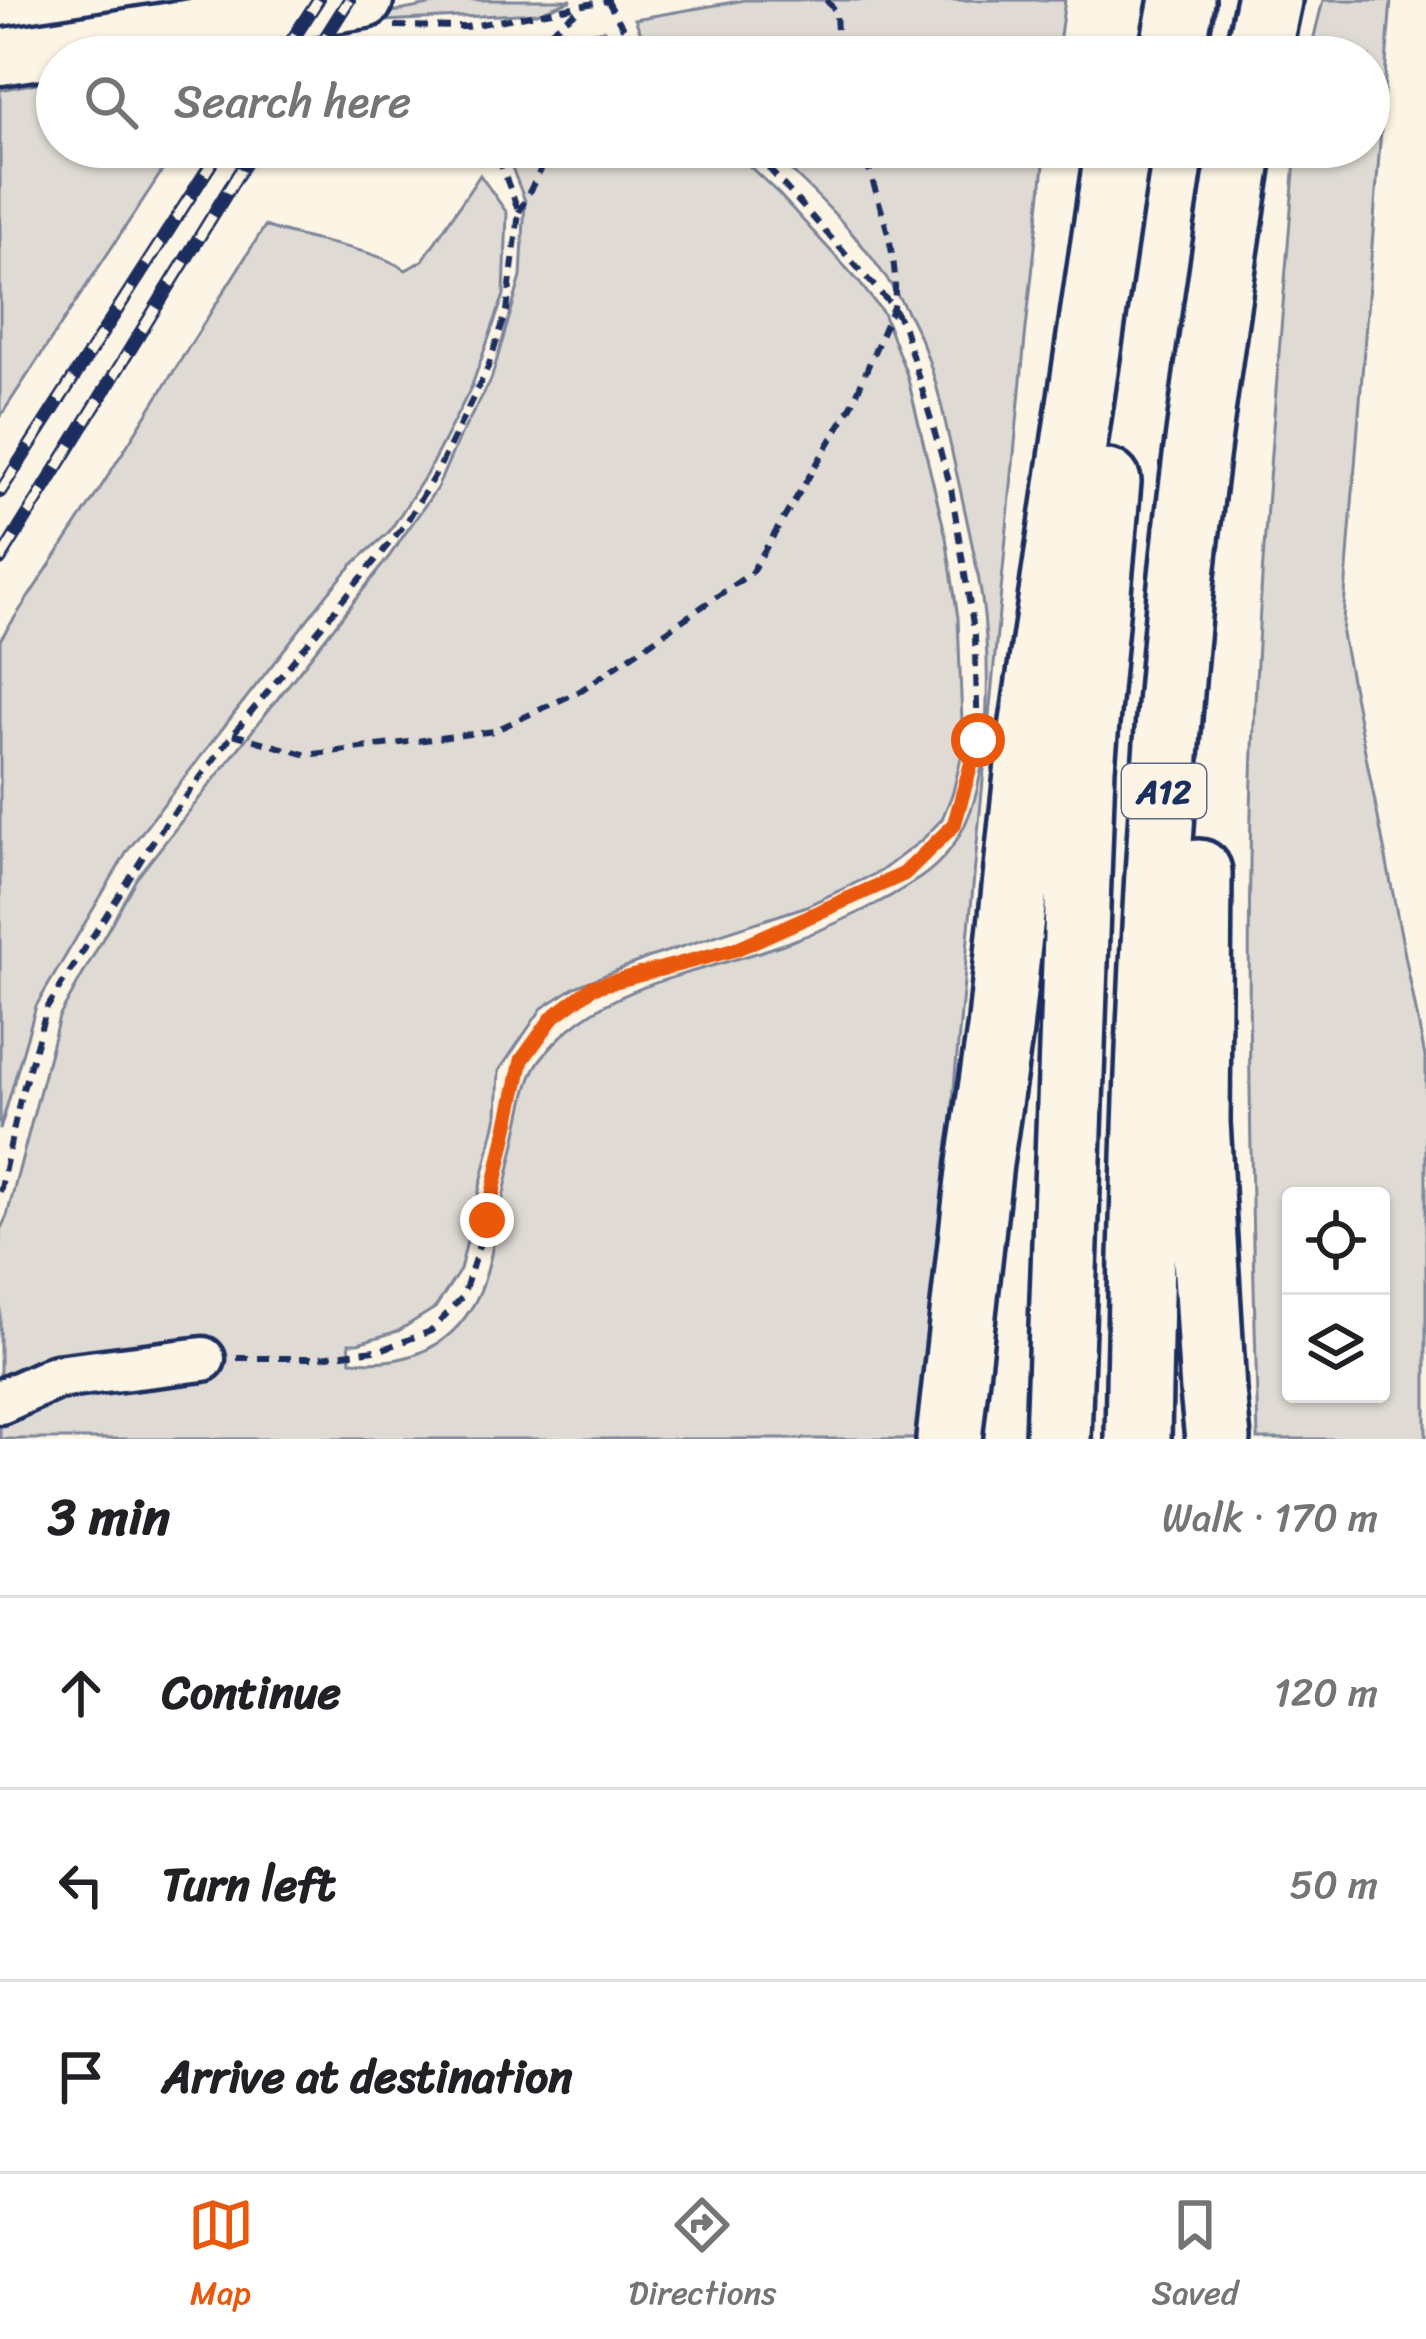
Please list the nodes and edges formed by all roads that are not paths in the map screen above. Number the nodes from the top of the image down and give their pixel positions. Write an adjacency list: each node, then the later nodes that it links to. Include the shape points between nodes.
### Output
1 (1146, 0): 7 (highway)
2 (1182, 0): 8 (highway)
3 (1268, 0): 9 (highway)
4 (237, 10): 5 (main road); 6 (main road)
5 (377, 14)
6 (106, 36)
7 (1139, 36)
8 (1175, 36)
9 (1261, 36)
10 (36, 50): 11 (main road)
11 (0, 57)
12 (1115, 168): 18 (highway, via 1031,736)
13 (1151, 168): 19 (highway, A12, via 1113,423 1082,767)
14 (1240, 168): 20 (highway, A12, via 1201,417 1163,792)
15 (1242, 168): 21 (highway, A12, via 1200,861 1197,1122)
16 (203, 1358): 17 (lane, via 56,1377)
17 (0, 1402)
18 (950, 1439)
19 (1058, 1439)
20 (1138, 1439)
21 (1218, 1439)

